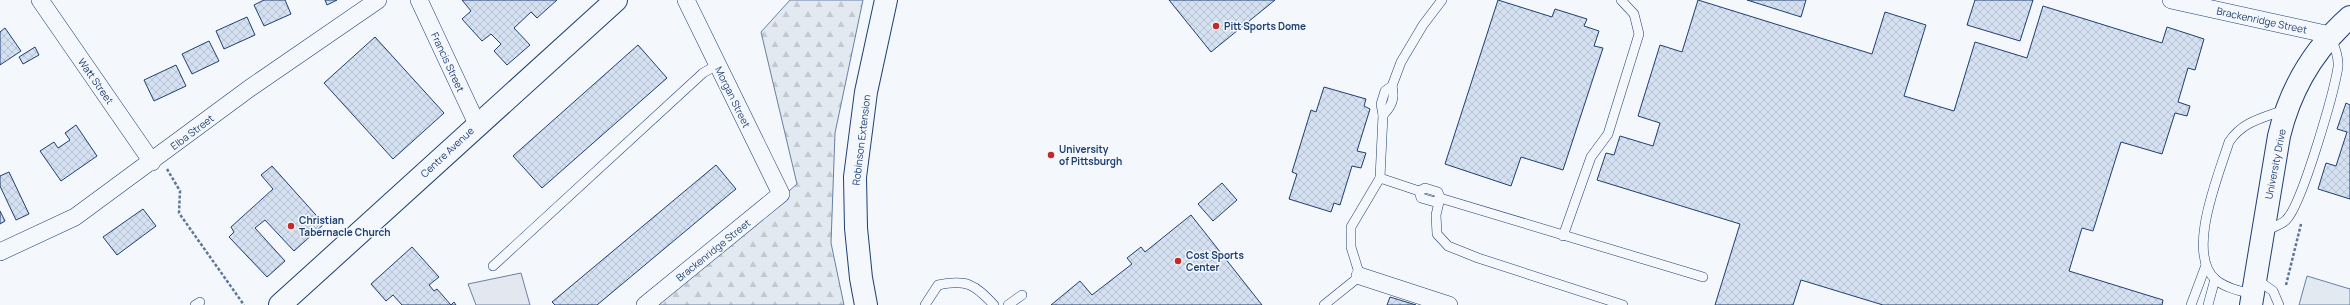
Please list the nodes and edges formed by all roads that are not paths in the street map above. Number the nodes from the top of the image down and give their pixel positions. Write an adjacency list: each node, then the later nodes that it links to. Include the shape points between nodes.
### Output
1 (40, 0): 15 (street, Watt Street)
2 (378, 0): 15 (street, Elba Street, via 250,88)
3 (419, 0): 14 (street, Francis Street)
4 (616, 0): 14 (street, Centre Avenue)
5 (686, 0): 12 (street, Morgan Street)
6 (886, 0): 31 (street, Robinson Extension, via 866,92 855,177 856,228)
7 (1442, 0): 16 (lane, via 1423,25 1392,86 1394,93 1391,107 1383,115)
8 (1621, 0): 20 (lane, via 1634,14 1639,34 1608,134 1591,157)
9 (2171, 0): 11 (street, Brackenridge Street)
10 (2350, 17): 11 (street, University Drive)
11 (2330, 35): 13 (street, University Drive, via 2298,81); 19 (lane, via 2337,52 2338,66 2329,105 2298,203 2286,220)
12 (718, 65): 17 (street, Morgan Street); 23 (lane, via 703,73)
13 (2286, 110): 19 (street, University Drive); 22 (lane, via 2249,123 2237,131 2229,142 2203,230)
14 (477, 124): 29 (street, Centre Avenue)
15 (159, 165): 21 (street, Elba Street, via 75,217)
16 (1380, 178): 18 (lane, via 1419,190 1421,198 1435,202); 24 (lane, via 1351,227 1351,247)
17 (780, 194): 30 (street, Brackenridge Street)
18 (1440, 198): 20 (lane); 37 (lane, via 1436,215 1437,234 1448,246)
19 (2262, 233): 27 (street, University Drive)
20 (1564, 236): 25 (lane)
21 (0, 252)
22 (2206, 265): 26 (lane); 38 (lane)
23 (493, 266)
24 (1360, 276): 35 (lane); 36 (street)
25 (1703, 277)
26 (2215, 279): 27 (lane, via 2228,288); 39 (lane)
27 (2253, 292): 40 (lane, via 2273,291)
28 (1022, 295): 34 (lane)
29 (280, 305)
30 (645, 305)
31 (866, 305)
32 (925, 305): 33 (lane, via 938,285 958,281 978,289)
33 (994, 305)
34 (1008, 305)
35 (1324, 305)
36 (1449, 305)
37 (1623, 305)
38 (2191, 305)
39 (2208, 305)
40 (2279, 305)

